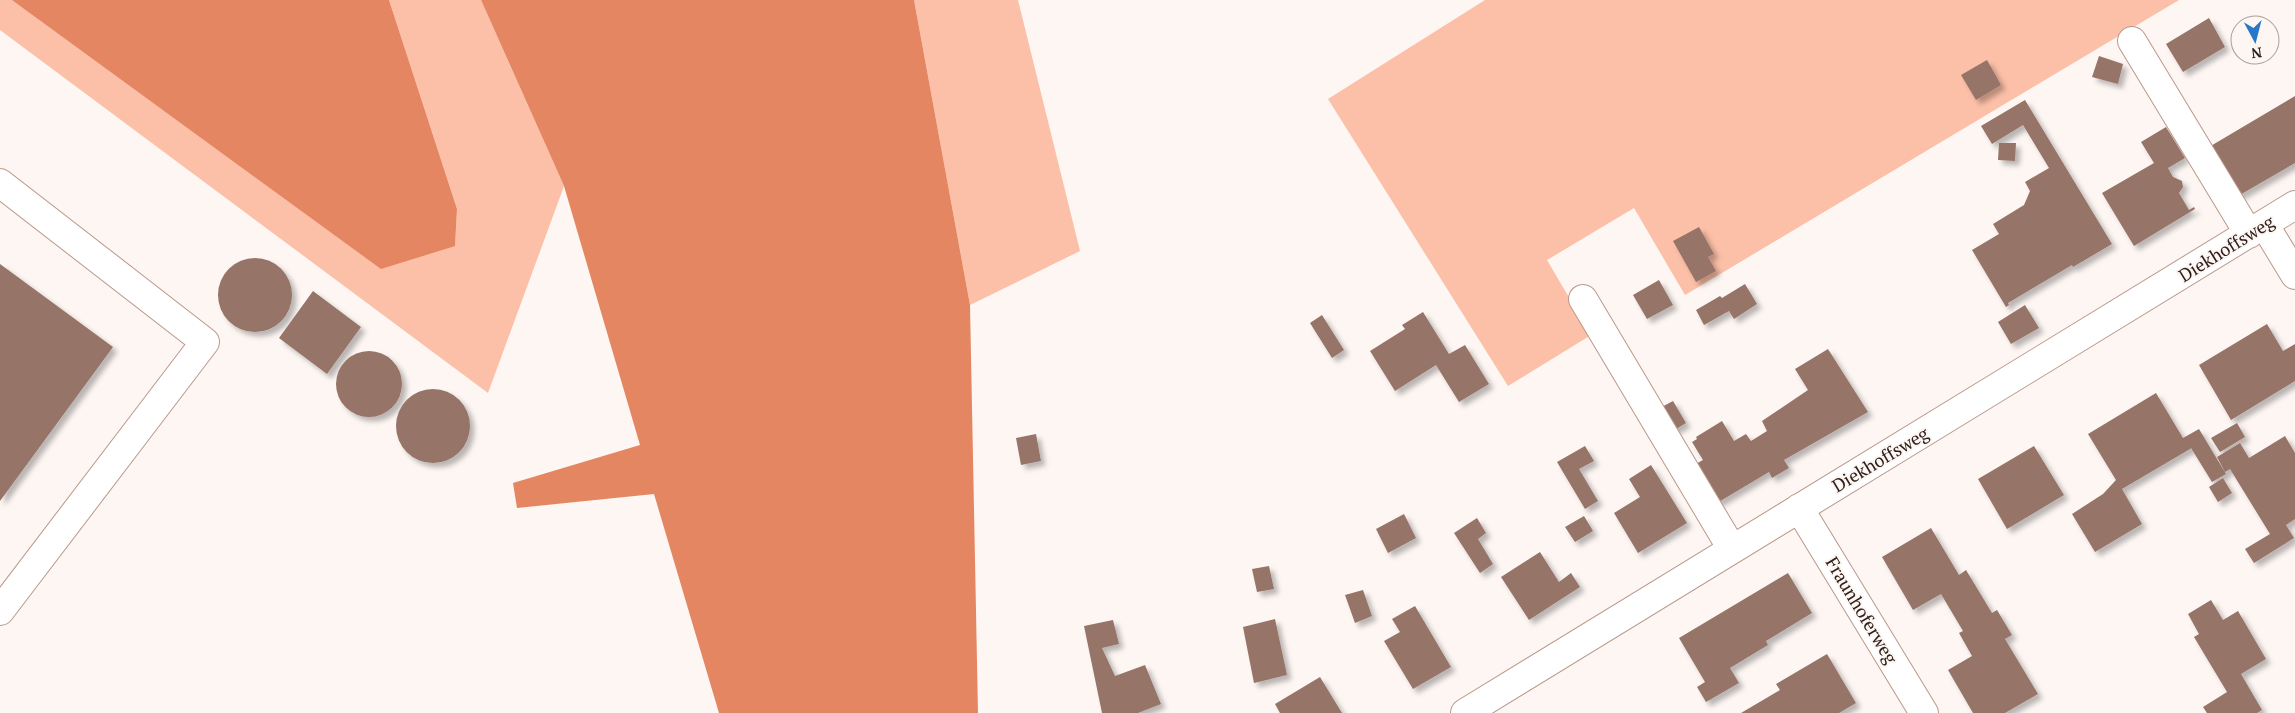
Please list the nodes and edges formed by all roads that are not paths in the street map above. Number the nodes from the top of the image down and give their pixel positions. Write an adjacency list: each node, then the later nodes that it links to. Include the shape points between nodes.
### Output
1 (2132, 41): 4 (street)
2 (0, 183): 9 (street, via 205,342)
3 (2295, 205): 4 (street, Diekhoffsweg)
4 (2257, 229): 5 (street); 7 (street, Diekhoffsweg)
5 (2295, 274)
6 (1583, 299): 8 (street)
7 (1799, 508): 8 (street, Diekhoffsweg); 11 (street, Fraunhoferweg)
8 (1732, 549): 10 (street, Diekhoffsweg)
9 (0, 611)
10 (1465, 713)
11 (1924, 713)

